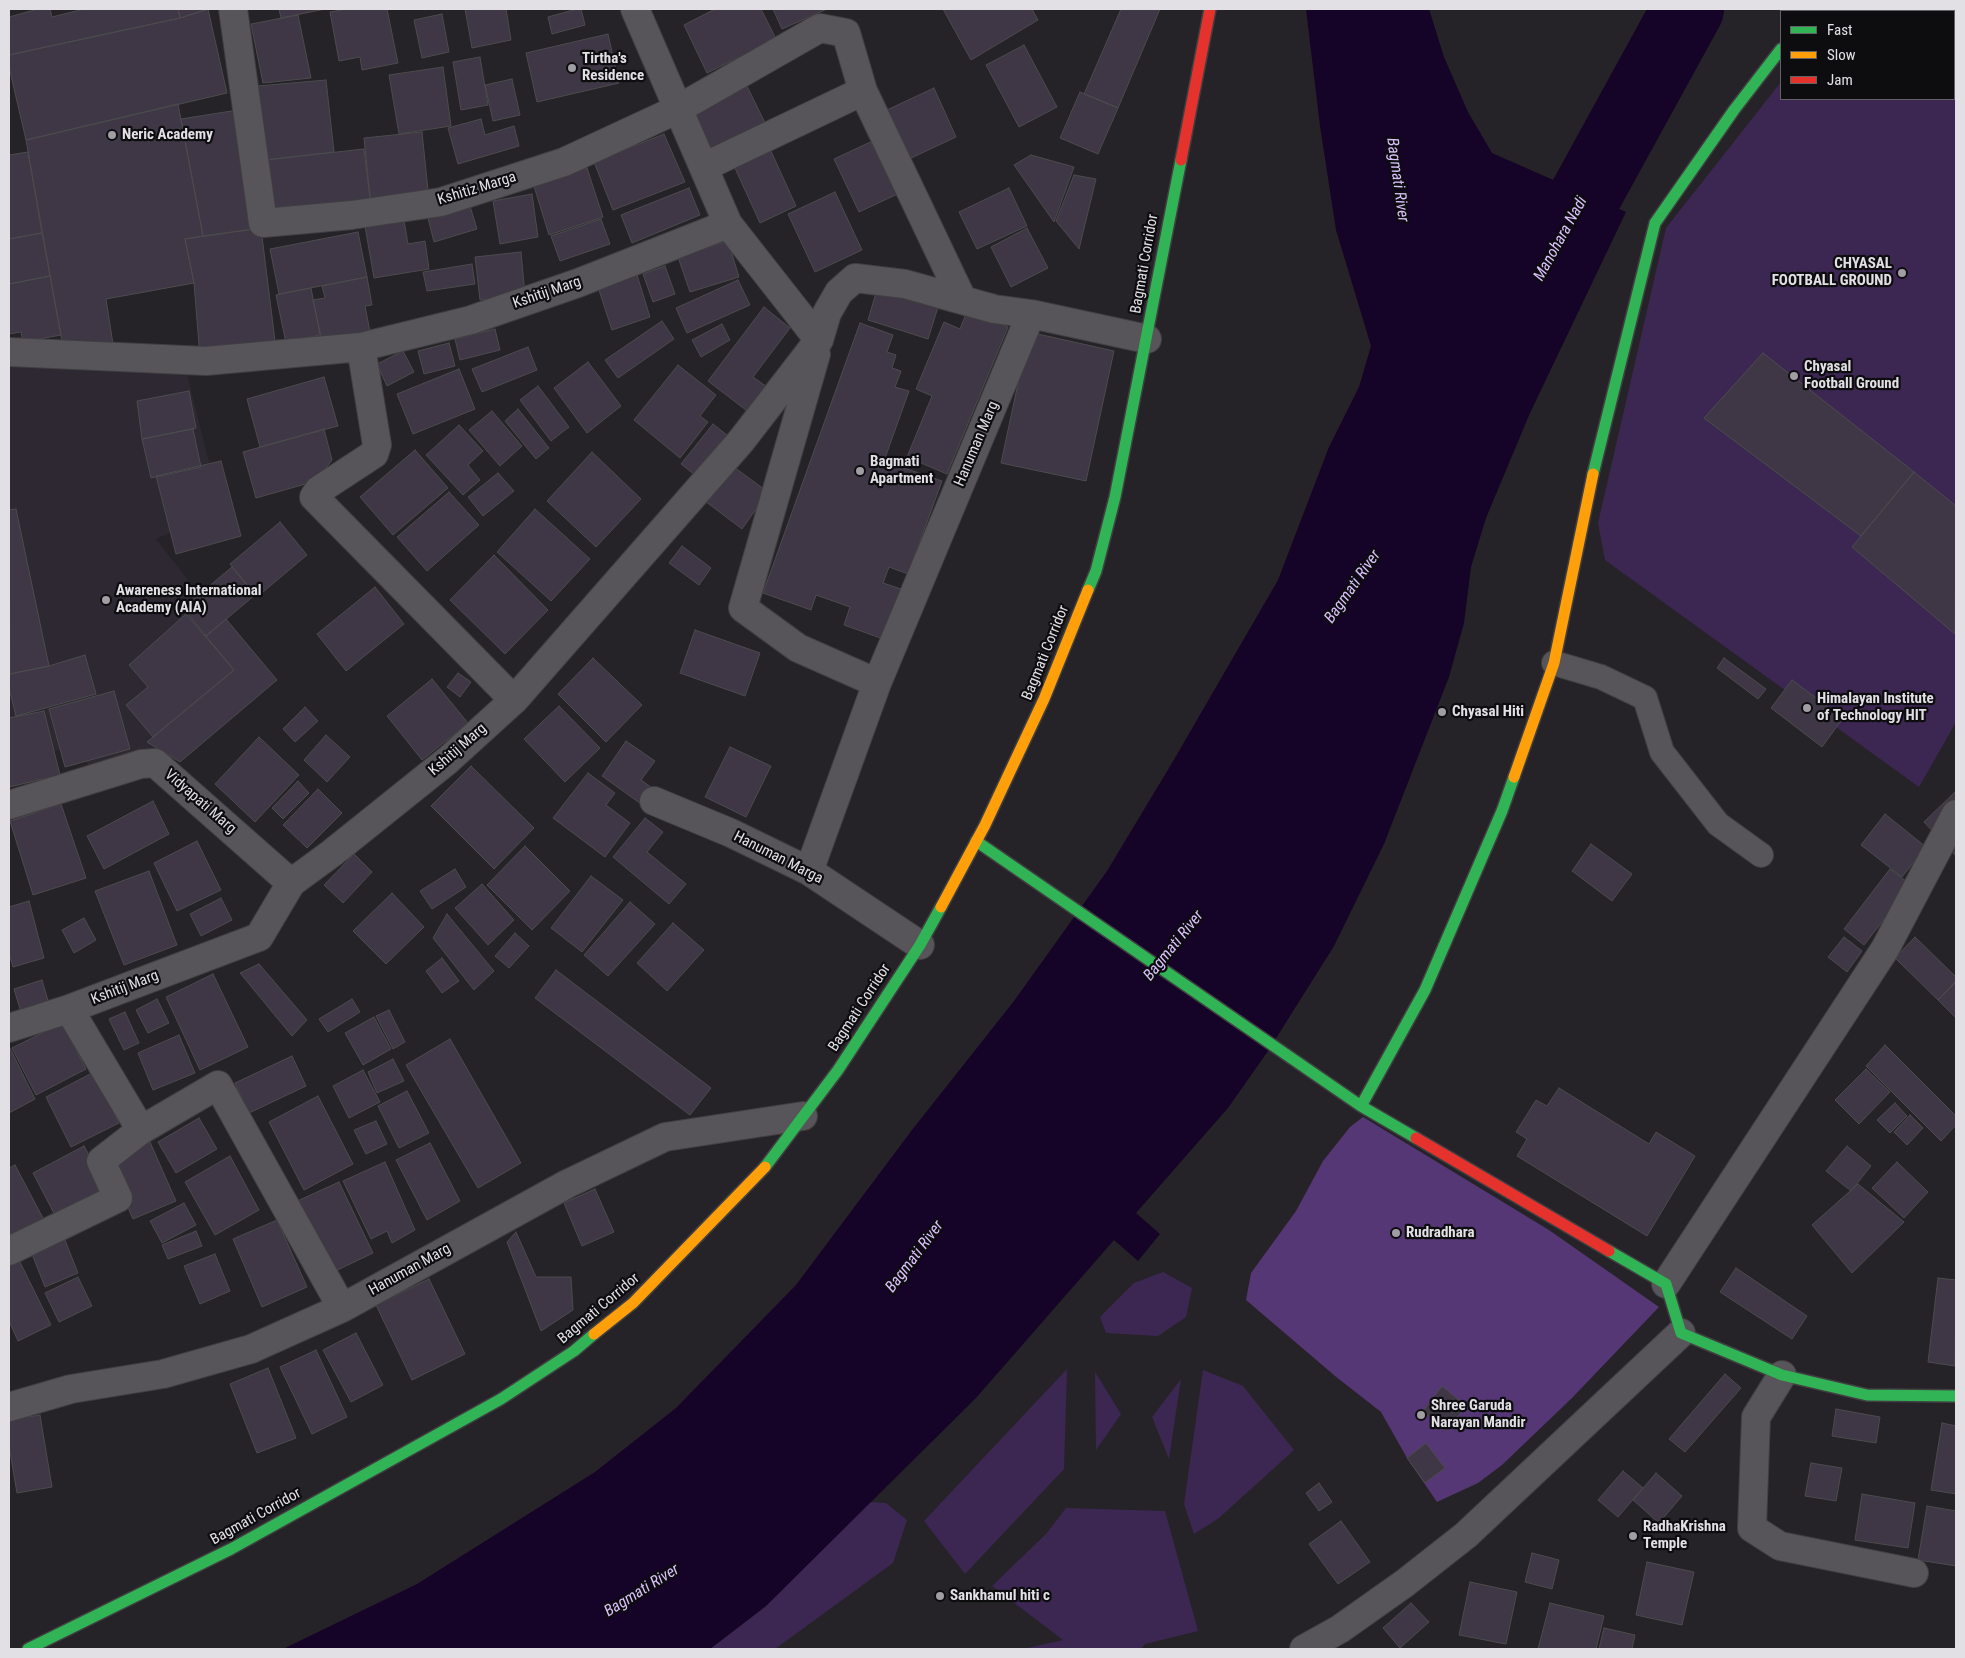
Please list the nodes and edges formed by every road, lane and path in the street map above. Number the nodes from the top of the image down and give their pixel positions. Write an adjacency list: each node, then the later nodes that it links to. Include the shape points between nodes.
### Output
1 (233, 9): 6 (street, Kshitiz Marga, via 263,223 441,202 564,162)
2 (635, 9): 6 (street)
3 (1210, 9): 11 (street, Bagmati Corridor)
4 (1780, 50): 15 (street, via 1655,223 1599,446)
5 (863, 91): 6 (street, Kshitiz Marga, via 846,33 820,28); 7 (street); 9 (street)
6 (678, 109): 7 (street)
7 (704, 167): 8 (street)
8 (728, 224): 12 (street); 13 (street, Kshitij Marg, via 578,283 471,320)
9 (962, 299): 10 (street); 12 (street, via 905,284 855,278 839,292 827,312)
10 (1032, 314): 11 (street); 16 (street, Hanuman Marg)
11 (1147, 339): 21 (street, Bagmati Corridor, via 1115,497 1096,571 1044,699)
12 (819, 340): 16 (street, via 743,608 798,648); 17 (street, Kshitij Marg, via 741,440)
13 (361, 347): 14 (street, Kshitij Marg, via 206,361); 17 (street, via 377,445 374,454 319,490 314,497)
14 (9, 352)
15 (1554, 663): 22 (lane, via 1601,678 1645,698 1662,752 1718,824); 28 (street, via 1502,811 1425,990)
16 (877, 683): 23 (street, Hanuman Marg)
17 (514, 700): 24 (street, Kshitij Marg, via 448,760)
18 (654, 801): 23 (street, Hanuman Marga)
19 (9, 805): 24 (street, Vidyapati Marg, via 141,764 155,763)
20 (1956, 814): 32 (street, via 1885,948)
21 (976, 841): 25 (street, Bagmati Corridor); 28 (street)
22 (1761, 855)
23 (809, 870): 25 (street, Hanuman Marga)
24 (291, 883): 26 (street, Kshitij Marg, via 259,937)
25 (920, 945): 29 (street, Bagmati Corridor, via 838,1070)
26 (70, 1009): 27 (street, Kshitij Marg); 30 (street)
27 (9, 1028)
28 (1361, 1106): 32 (street)
29 (803, 1116): 33 (street, Hanuman Marg, via 665,1137 567,1184); 39 (street, Bagmati Corridor, via 759,1174 694,1241 633,1303 574,1351 501,1399 231,1549)
30 (141, 1130): 31 (street, via 101,1161 118,1198); 33 (street, via 218,1085)
31 (9, 1252)
32 (1666, 1284): 34 (street)
33 (342, 1308): 37 (street, Hanuman Marg, via 242,1351 163,1374 71,1389)
34 (1681, 1333): 35 (street); 40 (street, via 1466,1535 1340,1629)
35 (1782, 1376): 36 (street, via 1867,1395); 38 (street, via 1756,1417 1752,1528 1780,1546)
36 (1956, 1396)
37 (9, 1407)
38 (1914, 1573)
39 (28, 1649)
40 (1304, 1649)

